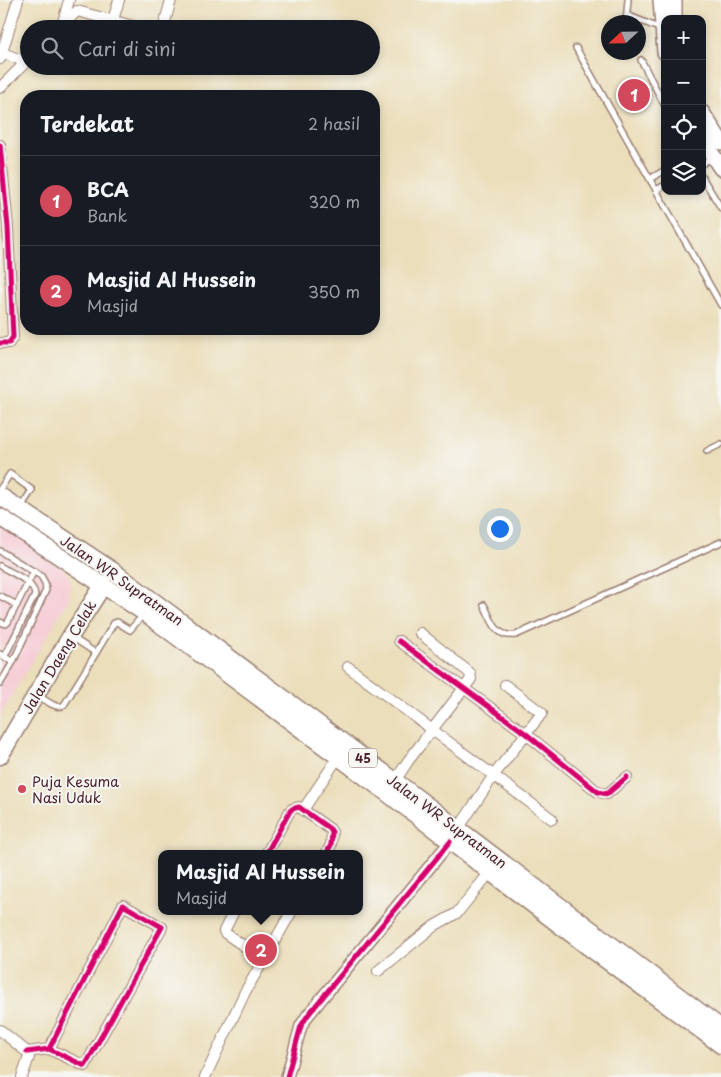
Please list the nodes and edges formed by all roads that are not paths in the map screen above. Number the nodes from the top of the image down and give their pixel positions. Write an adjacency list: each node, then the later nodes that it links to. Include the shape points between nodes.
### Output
1 (18, 0): 18 (street)
2 (68, 0): 11 (street)
3 (119, 0): 13 (street)
4 (171, 0): 14 (street)
5 (628, 0): 8 (lane)
6 (661, 0): 9 (main road)
7 (674, 0): 10 (main road)
8 (626, 15)
9 (662, 15)
10 (674, 15)
11 (62, 20)
12 (68, 20): 13 (street, via 78,12)
13 (113, 20)
14 (165, 20)
15 (646, 23): 16 (lane)
16 (661, 30)
17 (576, 48): 28 (lane)
18 (0, 55): 19 (street)
19 (20, 59)
20 (641, 60): 23 (lane)
21 (20, 69): 22 (street)
22 (0, 88)
23 (664, 105)
24 (706, 132): 26 (main road)
25 (0, 145): 34 (street, via 13,337 9,343)
26 (710, 152)
27 (661, 172): 28 (lane)
28 (650, 179): 31 (lane)
29 (706, 184): 32 (lane)
30 (661, 187): 31 (lane)
31 (656, 190): 33 (lane)
32 (721, 208)
33 (721, 305)
34 (0, 342)
35 (721, 444): 36 (lane)
36 (707, 451)
37 (0, 488): 39 (lane, via 10,474 32,490)
38 (0, 496): 39 (highway, Jalan WR Supratman / 45)
39 (20, 509): 69 (highway, Jalan WR Supratman / 45, via 113,572)
40 (0, 516): 46 (highway, Jalan WR Supratman / 45)
41 (721, 542): 48 (lane, via 516,635 501,634)
42 (0, 551): 44 (lane)
43 (0, 566): 45 (lane)
44 (34, 571): 45 (lane); 57 (lane, via 41,576 46,590)
45 (28, 583): 49 (lane); 56 (lane, via 35,594)
46 (104, 584): 50 (highway, Jalan WR Supratman / 45); 53 (highway, Jalan Daeng Celak)
47 (0, 596): 49 (lane)
48 (484, 604)
49 (17, 605): 51 (lane, via 6,624)
50 (145, 613): 55 (lane, via 130,630 118,622 114,623); 66 (highway, Jalan WR Supratman / 45)
51 (0, 622)
52 (420, 633): 61 (street, via 470,673 471,678)
53 (70, 636): 55 (lane); 62 (highway, Jalan Daeng Celak)
54 (399, 641): 61 (street)
55 (96, 653): 62 (lane, via 64,705 57,707)
56 (2, 655): 57 (lane)
57 (14, 662): 59 (lane)
58 (348, 667): 63 (street)
59 (0, 684)
60 (505, 685): 64 (street, via 542,713)
61 (464, 688): 63 (street); 64 (street)
62 (36, 694): 65 (highway, Jalan Daeng Celak)
63 (432, 729): 67 (street); 69 (street)
64 (525, 734): 67 (street); 68 (street, via 598,792 607,794)
65 (0, 756)
66 (339, 756): 69 (highway, Jalan WR Supratman / 45); 70 (street)
67 (494, 775): 71 (street); 72 (street)
68 (627, 777)
69 (391, 787): 72 (highway, Jalan WR Supratman / 45)
70 (303, 810): 73 (street, via 296,808 290,811); 74 (street, via 332,832)
71 (552, 819)
72 (454, 836): 75 (highway, Jalan WR Supratman / 45); 80 (highway, Jalan WR Supratman / 45); 87 (street, via 308,1015 301,1026)
73 (268, 850)
74 (328, 850)
75 (490, 871): 79 (street, via 456,913 434,926); 82 (highway, Jalan WR Supratman / 45)
76 (232, 915): 78 (street, via 225,933)
77 (290, 915): 78 (street)
78 (264, 960): 86 (street, via 245,992)
79 (378, 972)
80 (721, 1028)
81 (0, 1030): 84 (street)
82 (721, 1045)
83 (49, 1049): 83 (street, via 85,1066 162,927 124,905); 84 (street)
84 (26, 1052): 85 (street, via 29,1058)
85 (22, 1077)
86 (205, 1077)
87 (287, 1077)

